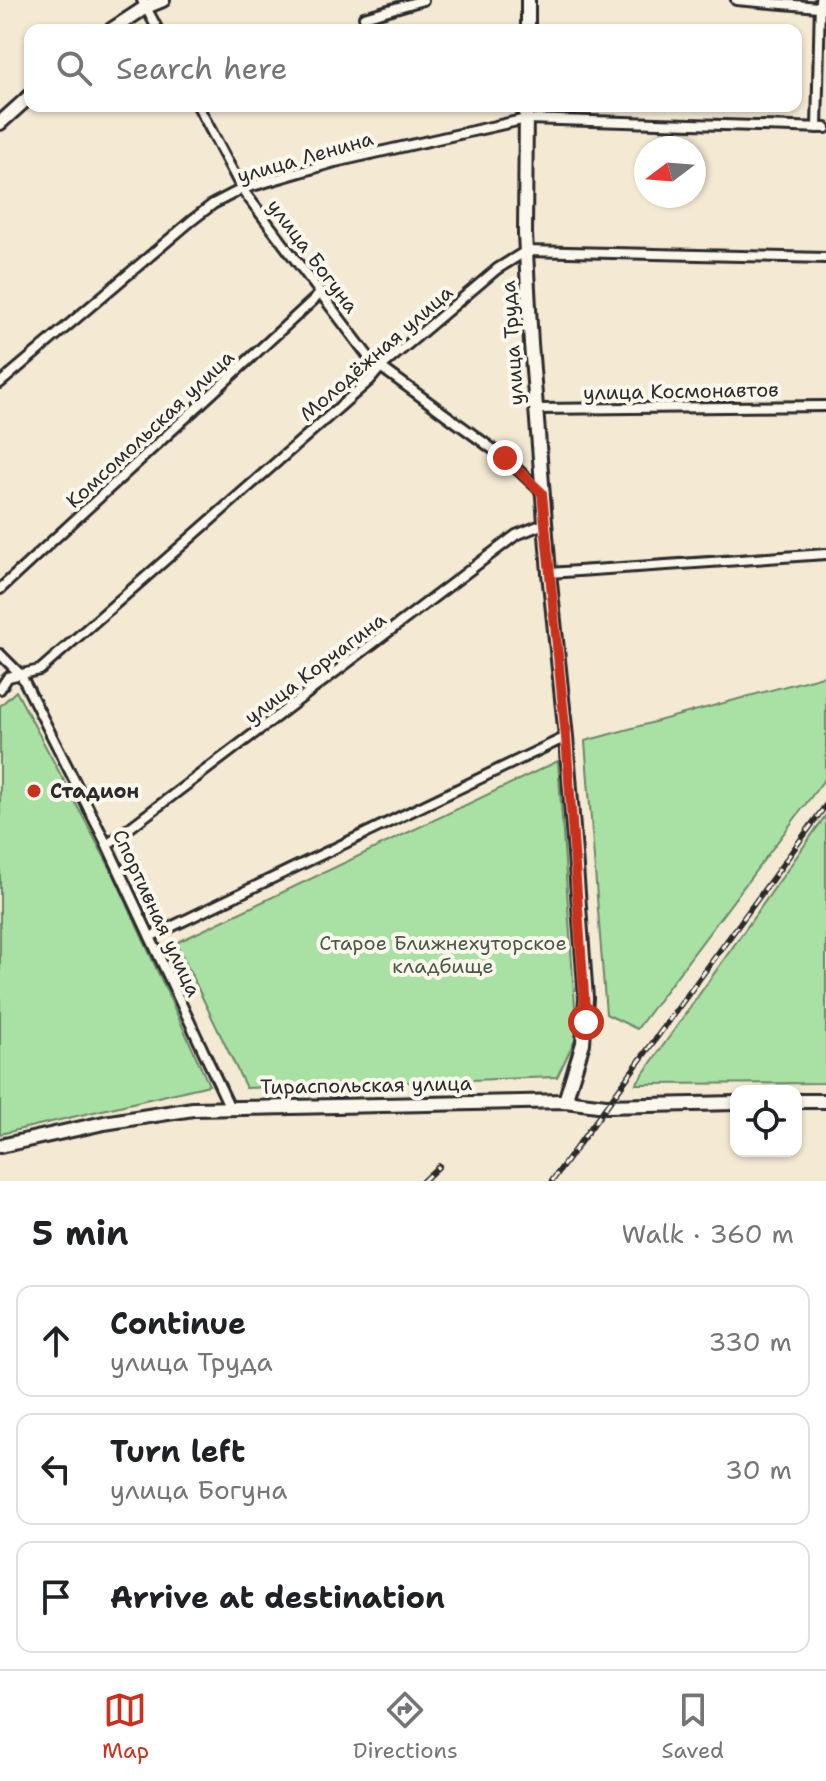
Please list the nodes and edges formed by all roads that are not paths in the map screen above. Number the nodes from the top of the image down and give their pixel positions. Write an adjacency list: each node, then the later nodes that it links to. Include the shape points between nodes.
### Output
1 (163, 0): 5 (street)
2 (423, 0): 7 (street)
3 (528, 0): 10 (street)
4 (736, 0): 6 (street)
5 (144, 4): 8 (street); 9 (street)
6 (820, 4): 15 (street)
7 (364, 17)
8 (119, 24)
9 (155, 24)
10 (528, 24)
11 (24, 101): 14 (street)
12 (201, 112): 16 (street, улица Богуна)
13 (526, 113): 15 (street, улица Ленина); 16 (street, улица Ленина); 17 (street, улица Труда)
14 (0, 123)
15 (821, 128)
16 (242, 189): 19 (street, улица Богуна); 21 (street, улица Ленина, via 191,221)
17 (526, 251): 18 (street); 20 (street, Молодёжная улица, via 497,269); 23 (street, улица Труда)
18 (826, 258)
19 (321, 293): 20 (street, улица Богуна); 28 (street, Комсомольская улица)
20 (381, 367): 24 (street, улица Богуна, via 505,458); 30 (street, Молодёжная улица, via 40,670)
21 (0, 383)
22 (826, 406): 23 (street, улица Космонавтов)
23 (537, 409): 24 (street, улица Труда)
24 (542, 493): 25 (street, улица Труда)
25 (546, 523): 27 (street, улица Труда); 33 (street, улица Корчагина, via 505,543)
26 (826, 554): 27 (street)
27 (549, 573): 32 (street, улица Труда)
28 (0, 589)
29 (0, 654): 30 (street, Спортивная улица)
30 (21, 675): 31 (street, Молодёжная улица, via 8,677); 33 (street, Спортивная улица)
31 (0, 689)
32 (566, 737): 34 (street); 35 (street, улица Труда, via 586,1022)
33 (107, 845): 34 (street, Спортивная улица)
34 (150, 937): 39 (street, Спортивная улица)
35 (565, 1101): 38 (street, Тираспольская улица, via 606,1106); 39 (street, Тираспольская улица)
36 (802, 1101): 37 (street)
37 (826, 1101)
38 (730, 1103)
39 (230, 1108): 40 (street, Тираспольская улица, via 153,1114)
40 (0, 1146)

